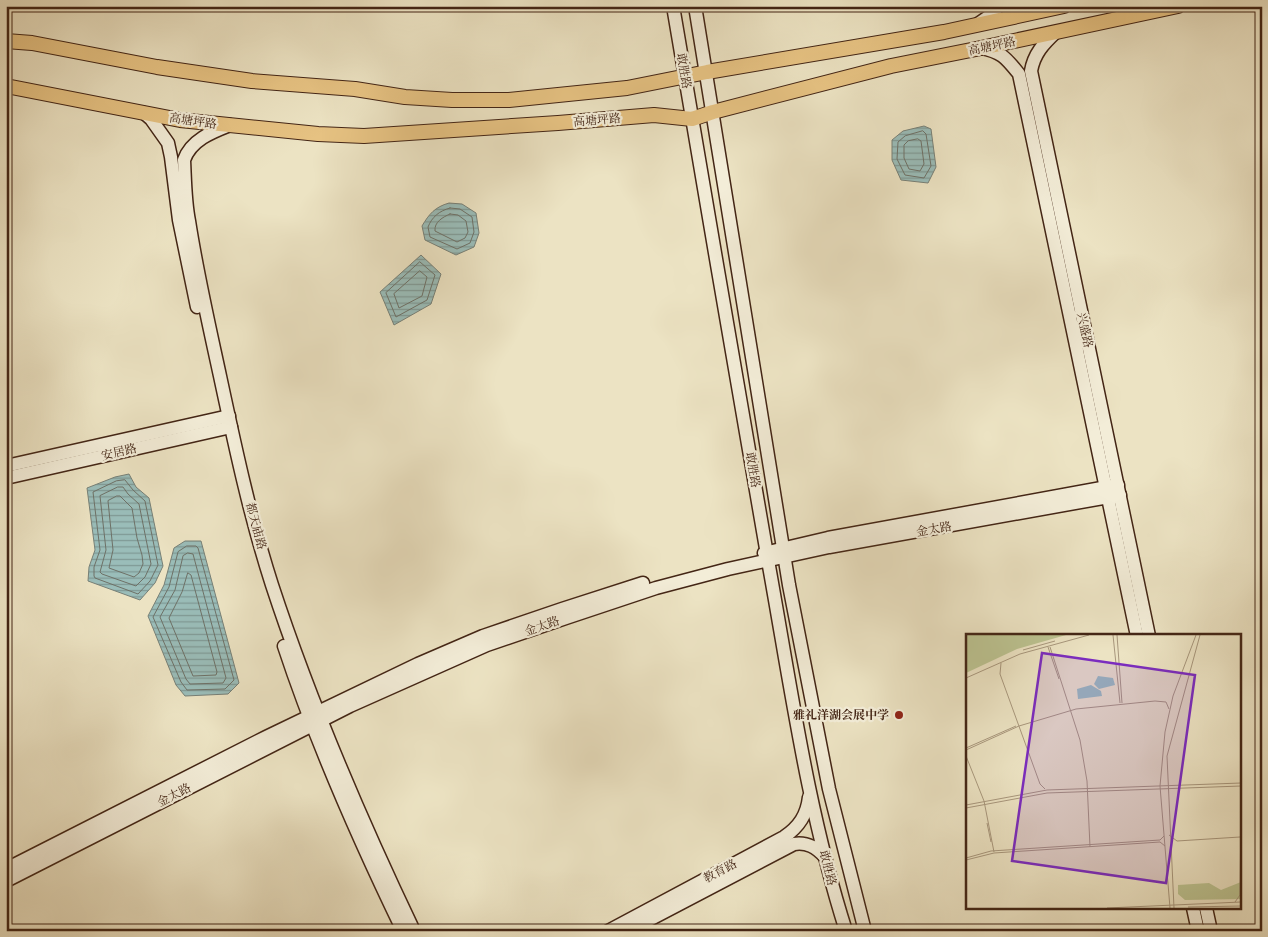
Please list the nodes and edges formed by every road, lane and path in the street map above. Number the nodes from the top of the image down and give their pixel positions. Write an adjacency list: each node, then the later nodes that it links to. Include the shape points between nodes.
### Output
1 (673, 6): 11 (street, 敢胜路)
2 (695, 6): 10 (street, 敢胜路)
3 (999, 6): 6 (street)
4 (1178, 6): 7 (main road, 高塘坪路)
5 (1055, 7): 6 (main road, 高塘坪路)
6 (978, 25): 10 (main road, 高塘坪路)
7 (1056, 32): 9 (main road, 高塘坪路); 20 (street, 兴盛路, via 1038,50 1031,71)
8 (6, 41): 11 (main road, 高塘坪路, via 212,76 452,100 509,100 608,90)
9 (981, 48): 13 (main road, 高塘坪路, via 891,66); 20 (street, 兴盛路, via 1004,55 1019,74)
10 (707, 72): 11 (main road, 高塘坪路); 13 (street, 敢胜路)
11 (685, 76): 15 (street, 敢胜路)
12 (6, 86): 14 (main road, 高塘坪路)
13 (714, 112): 15 (main road, 高塘坪路); 21 (street, 敢胜路)
14 (144, 113): 16 (main road, 高塘坪路); 17 (street, 都天庙路, via 168,143 179,220)
15 (692, 119): 16 (main road, 高塘坪路, via 654,115 364,136); 22 (street, 敢胜路)
16 (230, 125): 17 (street, 都天庙路, via 199,140 186,153 184,160 188,220)
17 (226, 422): 18 (street, 安居路); 19 (street, 安居路); 25 (street, 都天庙路)
18 (6, 466)
19 (6, 478)
20 (1113, 491): 21 (street, 金太路); 23 (street, 兴盛路); 24 (street, 兴盛路)
21 (784, 552): 22 (street, 金太路); 37 (street, 敢胜路, via 828,789)
22 (767, 556): 25 (street, 金太路, via 653,580 483,636 418,664); 26 (street, 敢胜路)
23 (1137, 634)
24 (1149, 634)
25 (315, 719): 28 (street, 金太路); 29 (street, 金太路); 32 (street, 都天庙路, via 372,868); 33 (street, 都天庙路)
26 (810, 792): 27 (street, 敢胜路); 34 (street, 教育路, via 806,813 794,830 784,837)
27 (825, 857): 35 (street, 教育路, via 811,846 794,844); 36 (street, 敢胜路)
28 (6, 869)
29 (6, 881)
30 (1193, 910): 38 (street)
31 (1206, 910): 39 (street)
32 (403, 931)
33 (414, 931)
34 (608, 931)
35 (628, 931)
36 (846, 931)
37 (865, 931)
38 (1198, 931)
39 (1211, 931)

